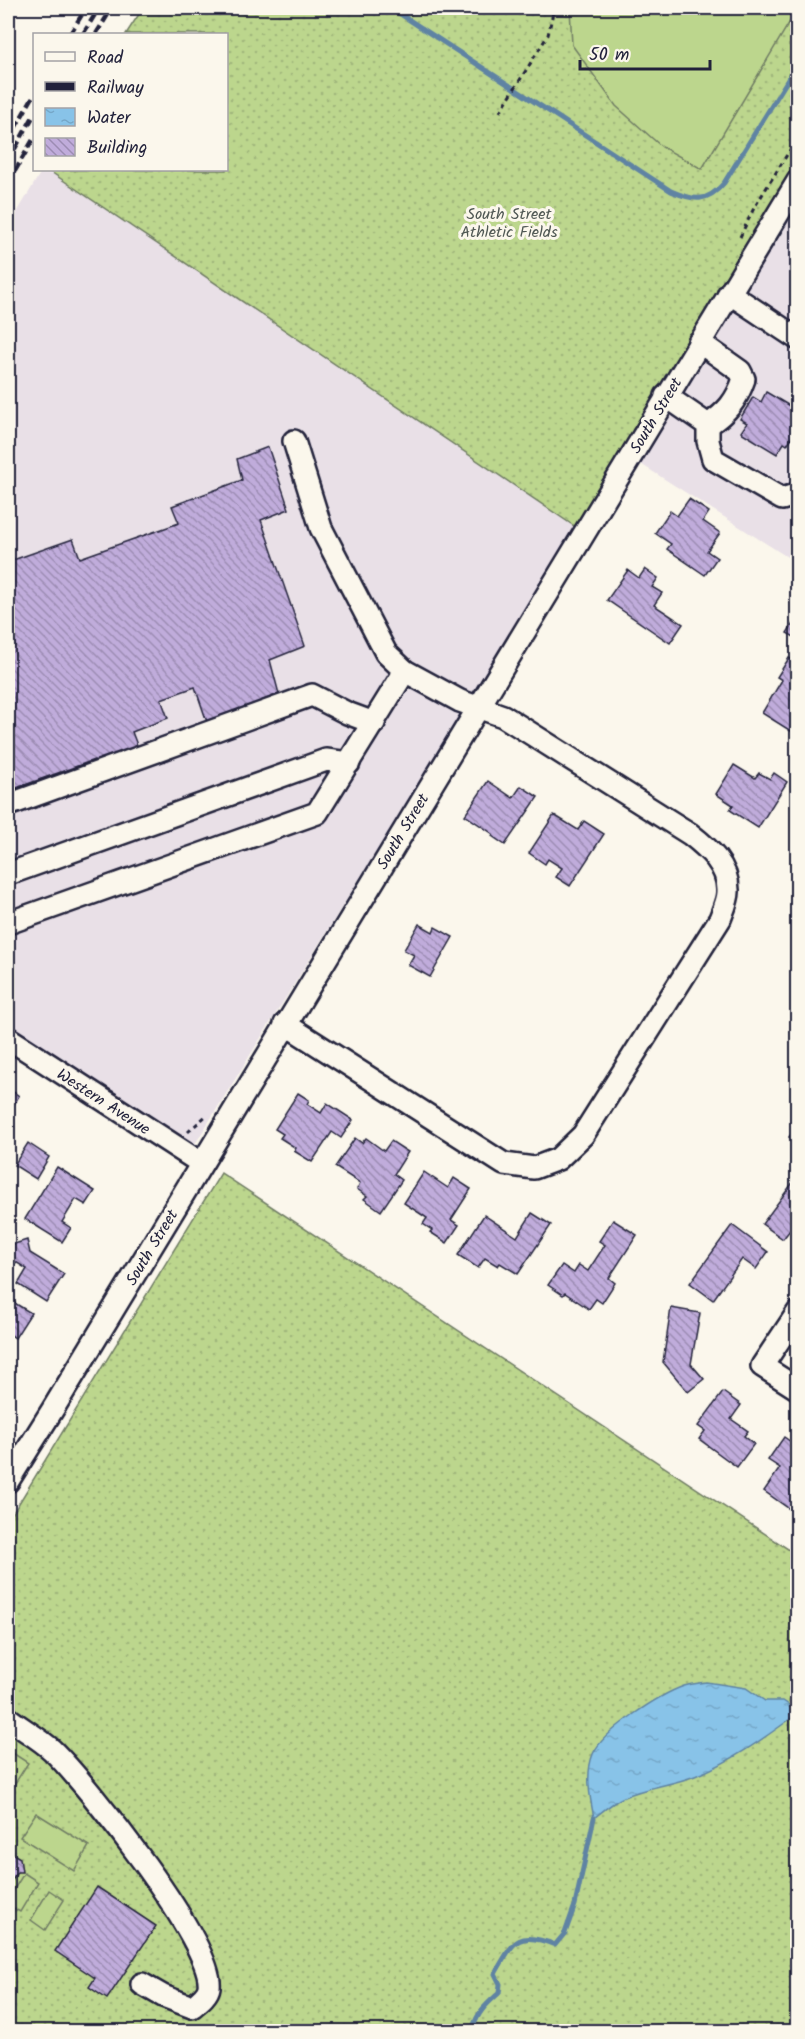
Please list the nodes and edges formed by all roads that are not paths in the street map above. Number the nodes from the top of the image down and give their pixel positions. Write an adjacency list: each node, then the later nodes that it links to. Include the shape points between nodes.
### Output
1 (798, 181): 2 (street, South Street)
2 (729, 293): 3 (street); 4 (street, South Street)
3 (798, 339)
4 (699, 342): 5 (street, South Street); 6 (street, via 740,371 744,379 726,412)
5 (666, 396): 6 (street); 10 (street, South Street)
6 (708, 425): 8 (street, via 712,459 782,499)
7 (294, 441): 9 (street, via 321,528 386,653)
8 (798, 492)
9 (405, 671): 10 (street, via 460,701); 11 (street)
10 (478, 706): 16 (street, South Street); 16 (street, via 503,716 712,851 726,874 729,893 720,919 583,1135 558,1159 534,1168 504,1164)
11 (374, 723): 12 (street); 13 (street, via 312,695)
12 (349, 763): 14 (street, via 326,760); 15 (street, via 317,813)
13 (8, 806)
14 (8, 874)
15 (8, 923)
16 (285, 1024): 18 (street, South Street)
17 (8, 1038): 18 (street, Western Avenue)
18 (201, 1163): 21 (street, South Street)
19 (798, 1312): 20 (street, via 762,1366)
20 (798, 1389)
21 (8, 1481)
22 (8, 1718): 23 (street, via 50,1749 115,1825 195,1941 208,1972 209,1988 192,2007)
23 (142, 1984)

